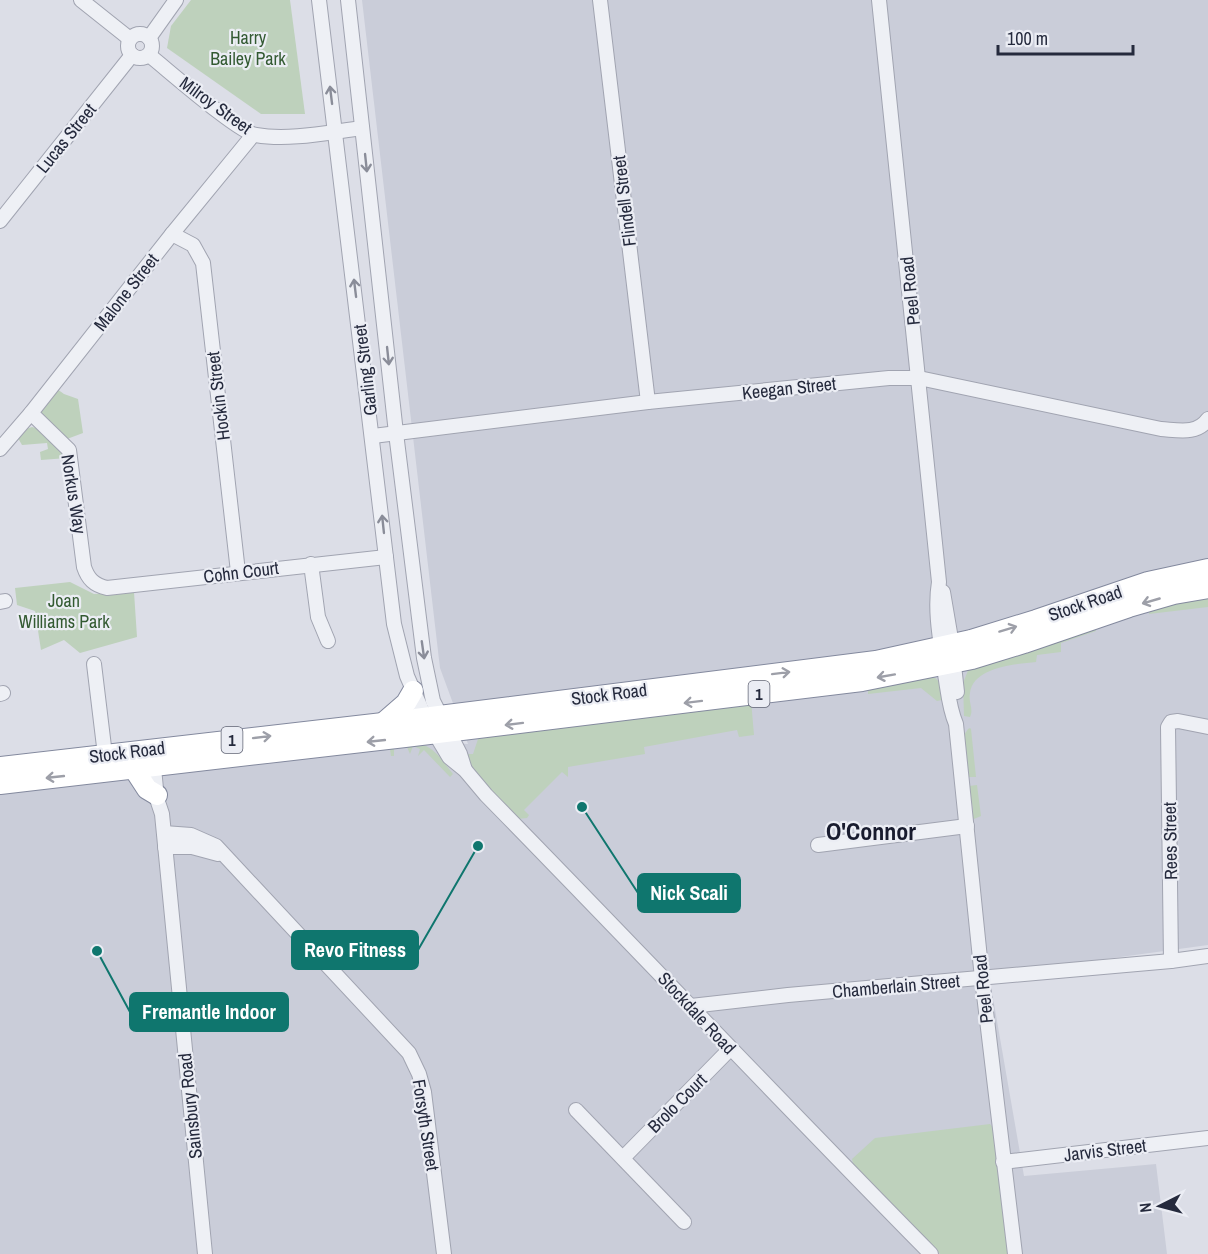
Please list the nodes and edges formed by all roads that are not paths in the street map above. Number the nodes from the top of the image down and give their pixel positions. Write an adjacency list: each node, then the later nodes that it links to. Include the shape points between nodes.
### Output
1 (81, 0): 8 (street)
2 (176, 0): 7 (street)
3 (319, 0): 12 (street, Garling Street, one-way to 3)
4 (348, 0): 11 (street, Garling Street)
5 (600, 0): 17 (street, Flindell Street)
6 (879, 0): 16 (street, Peel Road)
7 (149, 38): 8 (street, via 139,34); 9 (street, via 153,44)
8 (130, 39): 10 (street)
9 (149, 55): 10 (street, via 141,59); 13 (street, Milroy Street)
10 (132, 56): 14 (street, Lucas Street)
11 (362, 128): 12 (street, Milroy Street); 20 (street, Garling Street, one-way to 20)
12 (336, 131): 13 (street, Milroy Street, via 277,137); 21 (street, Garling Street, one-way to 12)
13 (253, 135): 15 (street, Malone Street)
14 (0, 221)
15 (172, 234): 18 (street, Malone Street); 26 (street, Hockin Street, via 193,245 203,263)
16 (919, 378): 17 (street, Keegan Street); 19 (street, Keegan Street, via 1161,429 1192,431); 30 (street, Peel Road, via 939,582 945,596)
17 (648, 402): 20 (street, Keegan Street)
18 (31, 413): 22 (street, Malone Street); 27 (street, Norkus Way, via 69,450 84,567)
19 (1204, 423)
20 (396, 433): 21 (street, Keegan Street); 34 (street, Garling Street, one-way to 34, via 424,658)
21 (373, 436): 23 (street, Garling Street, one-way to 21)
22 (0, 449)
23 (386, 557): 24 (street, Cohn Court); 32 (street, Garling Street, via 398,640)
24 (311, 564): 26 (street, Cohn Court); 29 (street, via 318,617)
25 (1208, 569): 30 (highway, Stock Road / 1, one-way to 25, via 1138,585)
26 (238, 572): 27 (street, Cohn Court, via 106,588)
27 (96, 585)
28 (1208, 588): 30 (highway, Stock Road / 1, one-way to 30, via 1152,600 1004,650)
29 (328, 640)
30 (948, 655): 34 (highway, Stock Road / 1, via 855,663); 42 (street, Peel Road, via 959,712 956,724)
31 (94, 664): 36 (street)
32 (413, 691): 33 (highway, via 406,703); 34 (street, Garling Street)
33 (382, 723): 34 (highway, Stock Road / 1); 37 (highway, Stock Road / 1, one-way to 33)
34 (437, 724): 37 (highway, Stock Road / 1, one-way to 37); 48 (street, Stockdale Road, via 449,758 465,770)
35 (1208, 727): 46 (street, Rees Street, via 1189,722 1171,722 1168,727)
36 (105, 754): 37 (highway, Stock Road / 1); 38 (highway, Stock Road / 1)
37 (158, 757): 39 (highway, Stock Road / 1); 41 (street, Sainsbury Road); 41 (street, Sainsbury Road, via 165,799)
38 (0, 767)
39 (134, 768): 40 (highway, Stock Road / 1, one-way to 40); 41 (highway)
40 (0, 784)
41 (159, 804): 43 (street, Sainsbury Road)
42 (967, 826): 44 (street); 47 (street, Peel Road)
43 (164, 840): 55 (street, Sainsbury Road); 56 (street, Forsyth Street, via 223,856 415,1062 423,1092)
44 (818, 845)
45 (1208, 956): 46 (street, Chamberlain Street)
46 (1172, 961): 47 (street, Chamberlain Street)
47 (982, 978): 48 (street, Chamberlain Street); 53 (street, Peel Road)
48 (691, 1006): 49 (street, Stockdale Road)
49 (730, 1049): 52 (street, Brolo Court); 57 (street, Stockdale Road)
50 (576, 1110): 52 (street)
51 (1208, 1138): 53 (street, Jarvis Street)
52 (623, 1158): 54 (street)
53 (1003, 1162): 58 (street, Peel Road)
54 (684, 1222)
55 (206, 1254)
56 (444, 1254)
57 (931, 1254)
58 (1015, 1254)

